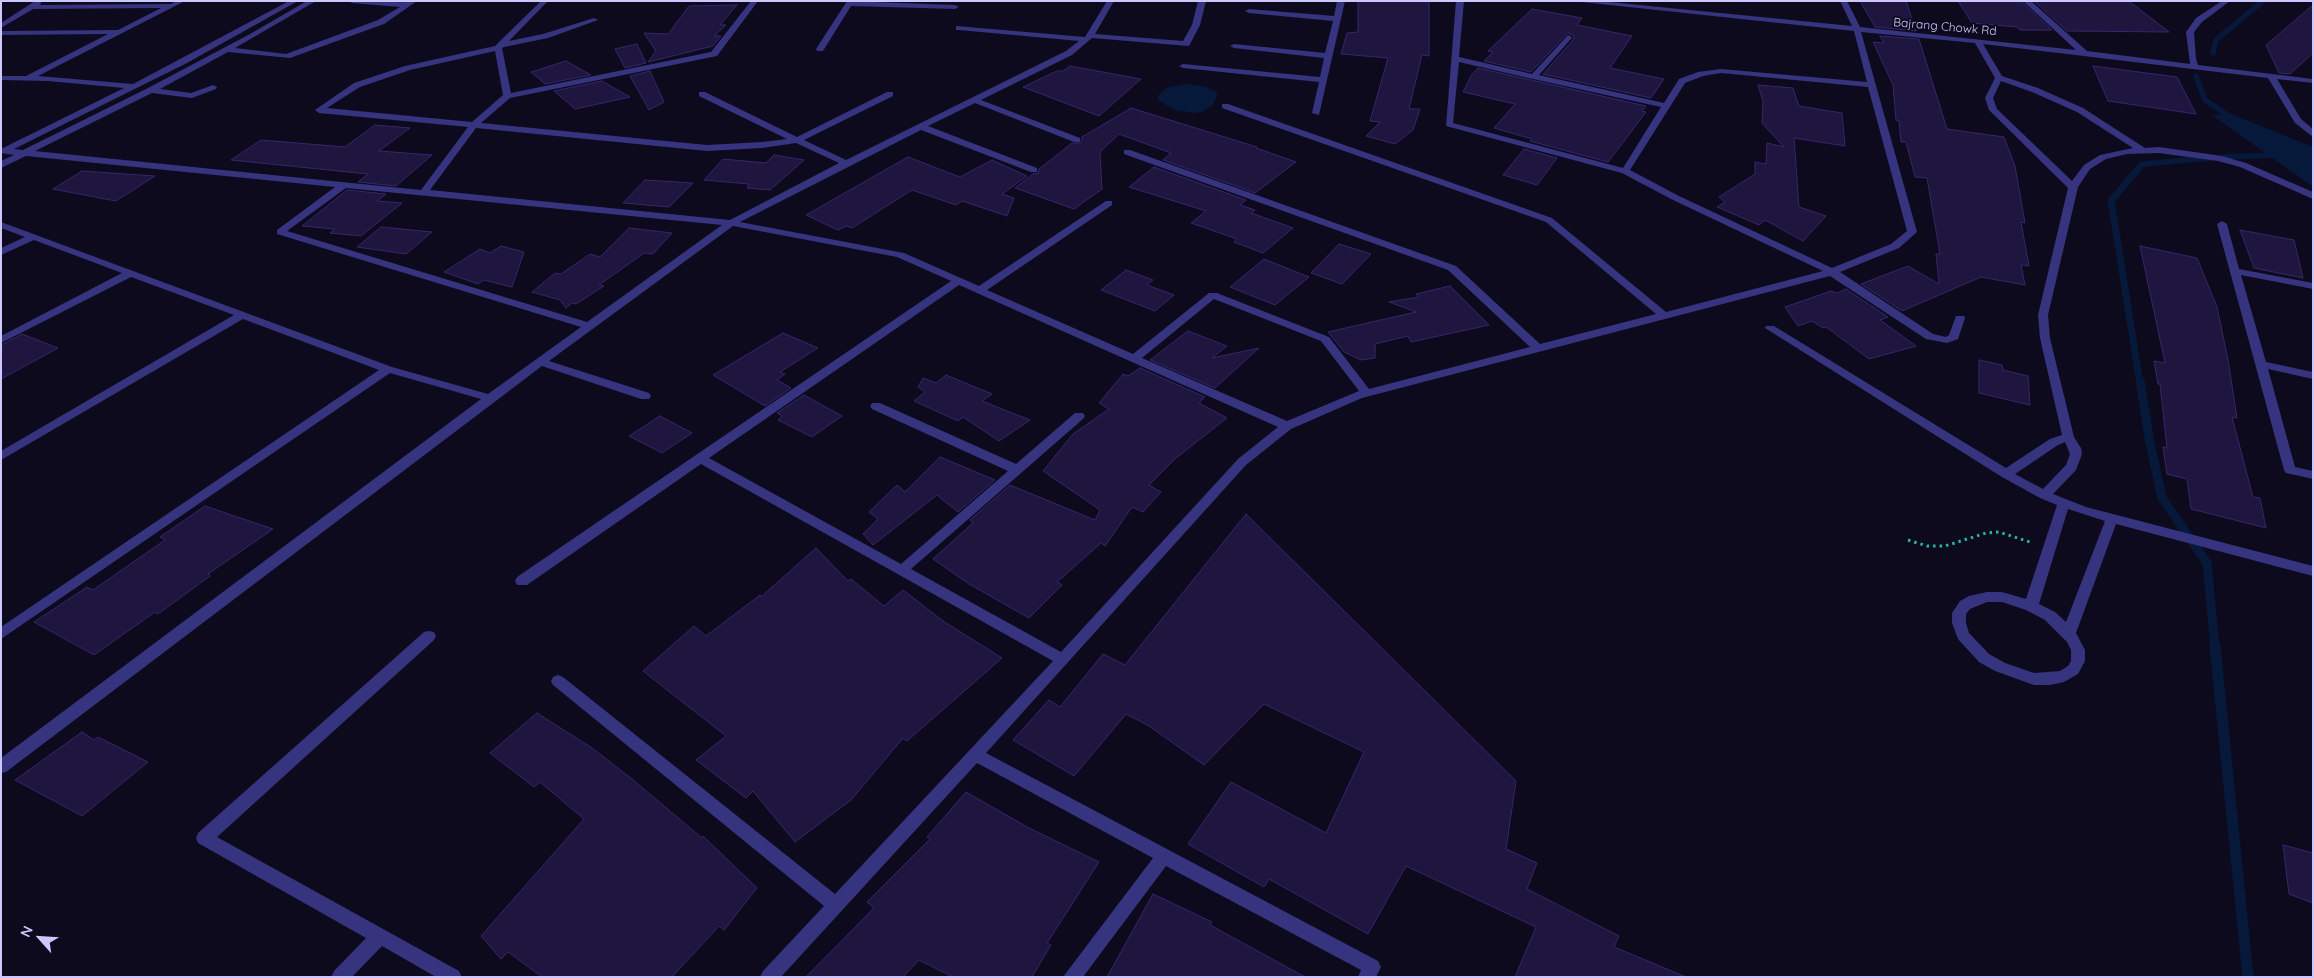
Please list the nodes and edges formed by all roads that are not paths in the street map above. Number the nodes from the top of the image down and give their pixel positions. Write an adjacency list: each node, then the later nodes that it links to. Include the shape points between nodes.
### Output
1 (41, 1): 21 (street)
2 (182, 1): 20 (street)
3 (295, 1): 53 (street)
4 (314, 1): 38 (street)
5 (352, 1): 17 (street)
6 (545, 1): 35 (street)
7 (755, 1): 58 (street, via 714,54)
8 (1112, 1): 32 (street)
9 (1202, 1): 32 (street, via 1196,25 1186,44)
10 (1341, 1): 24 (street)
11 (1460, 1): 41 (street)
12 (1576, 1): 18 (street, Bajrang Chowk Rd)
13 (1843, 1): 27 (street)
14 (2026, 1): 34 (street)
15 (2227, 1): 42 (street, via 2199,20 2190,32)
16 (851, 2): 22 (street); 37 (street)
17 (411, 3): 38 (street, via 381,22 287,56)
18 (1641, 3): 19 (street, Bajrang Chowk Rd); 27 (street, Bajrang Chowk Rd)
19 (1678, 3): 27 (street, Bajrang Chowk Rd)
20 (172, 6): 21 (street); 29 (street)
21 (32, 7): 26 (street)
22 (955, 7)
23 (1249, 11): 24 (street)
24 (1337, 18): 40 (street)
25 (594, 20): 35 (street)
26 (1, 26)
27 (1855, 26): 33 (street, Bajrang Chowk Rd); 34 (street, Bajrang Chowk Rd, via 2013,36); 52 (street)
28 (959, 28): 32 (street)
29 (119, 32): 30 (street); 48 (street)
30 (1, 33)
31 (1568, 37): 46 (street)
32 (1088, 38): 59 (street, via 1069,53)
33 (1977, 41): 39 (street, Bajrang Chowk Rd); 49 (street)
34 (2074, 45): 39 (street); 42 (street, Bajrang Chowk Rd)
35 (500, 46): 58 (street); 63 (street, via 408,68 358,85 320,110)
36 (1234, 46): 40 (street)
37 (820, 49)
38 (227, 50): 55 (street)
39 (2084, 53): 42 (street, Bajrang Chowk Rd)
40 (1329, 56): 50 (street)
41 (1455, 59): 46 (street); 75 (street, via 1449,124)
42 (2193, 63): 44 (street, Bajrang Chowk Rd); 45 (street, Bajrang Chowk Rd)
43 (1183, 66): 50 (street)
44 (2313, 73)
45 (2271, 76): 51 (street, Bajrang Chowk Rd); 65 (street, via 2298,122)
46 (1533, 77): 61 (street)
47 (1, 78): 48 (street)
48 (28, 78): 53 (street)
49 (1999, 78): 68 (street, via 2080,110); 77 (street, via 1989,98 1993,110)
50 (1323, 80): 62 (street)
51 (2313, 81)
52 (1871, 85): 61 (street, via 1720,71 1682,81); 87 (street, via 1912,232 1895,246)
53 (135, 86): 69 (street)
54 (213, 87): 55 (street, via 192,96)
55 (151, 90): 71 (street)
56 (702, 94): 66 (street)
57 (890, 94): 66 (street)
58 (507, 96): 63 (street)
59 (975, 100): 64 (street); 67 (street)
60 (1225, 106): 93 (street, via 1549,220)
61 (1666, 106): 75 (street)
62 (1316, 113)
63 (474, 125): 66 (street, via 707,148); 78 (street)
64 (922, 127): 72 (street); 74 (street)
65 (2313, 134)
66 (797, 140): 72 (street)
67 (1077, 140)
68 (2144, 150): 77 (street, via 2103,157 2087,167); 79 (street, via 2188,152 2219,158 2243,165)
69 (2, 151): 71 (street)
70 (1127, 152): 98 (street, via 1452,268)
71 (24, 153): 73 (street); 76 (street)
72 (846, 163): 81 (street)
73 (1, 165)
74 (1034, 170)
75 (1625, 171): 87 (street)
76 (345, 184): 78 (street); 95 (street, via 280,232)
77 (2073, 187): 110 (street, via 2043,315 2045,338)
78 (424, 192): 81 (street)
79 (2313, 196)
80 (1109, 203): 91 (street)
81 (731, 223): 89 (street, via 900,254); 95 (street)
82 (2222, 224): 86 (street)
83 (1, 225): 84 (street)
84 (33, 237): 85 (street); 88 (street)
85 (1, 252)
86 (2235, 271): 90 (street); 101 (street)
87 (1832, 272): 93 (street); 94 (street, via 1930,337 1947,340 1954,337)
88 (130, 273): 92 (street); 97 (street)
89 (958, 280): 91 (street); 112 (street)
90 (2313, 286)
91 (980, 290): 99 (street)
92 (242, 315): 102 (street); 111 (street)
93 (1664, 316): 98 (street)
94 (1960, 318)
95 (589, 326): 100 (street)
96 (1770, 328): 114 (street)
97 (1, 340)
98 (1538, 348): 104 (street)
99 (1134, 358): 104 (street, via 1213,295 1326,339); 109 (street)
100 (540, 362): 105 (street); 106 (street)
101 (2261, 364): 103 (street); 115 (street, via 2290,470)
102 (388, 369): 106 (street); 123 (street)
103 (2313, 376)
104 (1366, 393): 109 (street)
105 (645, 396)
106 (490, 398): 129 (street)
107 (876, 406): 113 (street)
108 (1079, 416): 113 (street)
109 (1287, 426): 126 (street, via 1242,462)
110 (2068, 437): 114 (street, via 2054,442); 116 (street, via 2076,454 2072,467)
111 (1, 456)
112 (700, 458): 119 (street); 121 (street)
113 (1017, 470): 119 (street)
114 (2006, 474): 116 (street)
115 (2313, 475)
116 (2044, 495): 117 (street)
117 (2064, 503): 118 (street); 122 (street)
118 (2112, 518): 120 (street); 124 (street)
119 (902, 570): 126 (street)
120 (2313, 572)
121 (522, 581)
122 (2031, 606): 124 (street, via 2050,616); 124 (street, via 2002,597 1974,600 1959,613 1959,623 1963,635 1984,658 2034,679 2050,679 2074,670 2078,650)
123 (1, 634)
124 (2069, 634)
125 (429, 636): 132 (street, via 204,838)
126 (1063, 660): 128 (street)
127 (558, 681): 131 (street)
128 (975, 755): 130 (street); 131 (street)
129 (1, 767)
130 (1164, 856): 136 (street); 137 (street, via 1372,967)
131 (835, 906): 135 (street)
132 (380, 936): 133 (street); 134 (street)
133 (340, 977)
134 (453, 977)
135 (769, 977)
136 (1072, 977)
137 (1367, 977)

